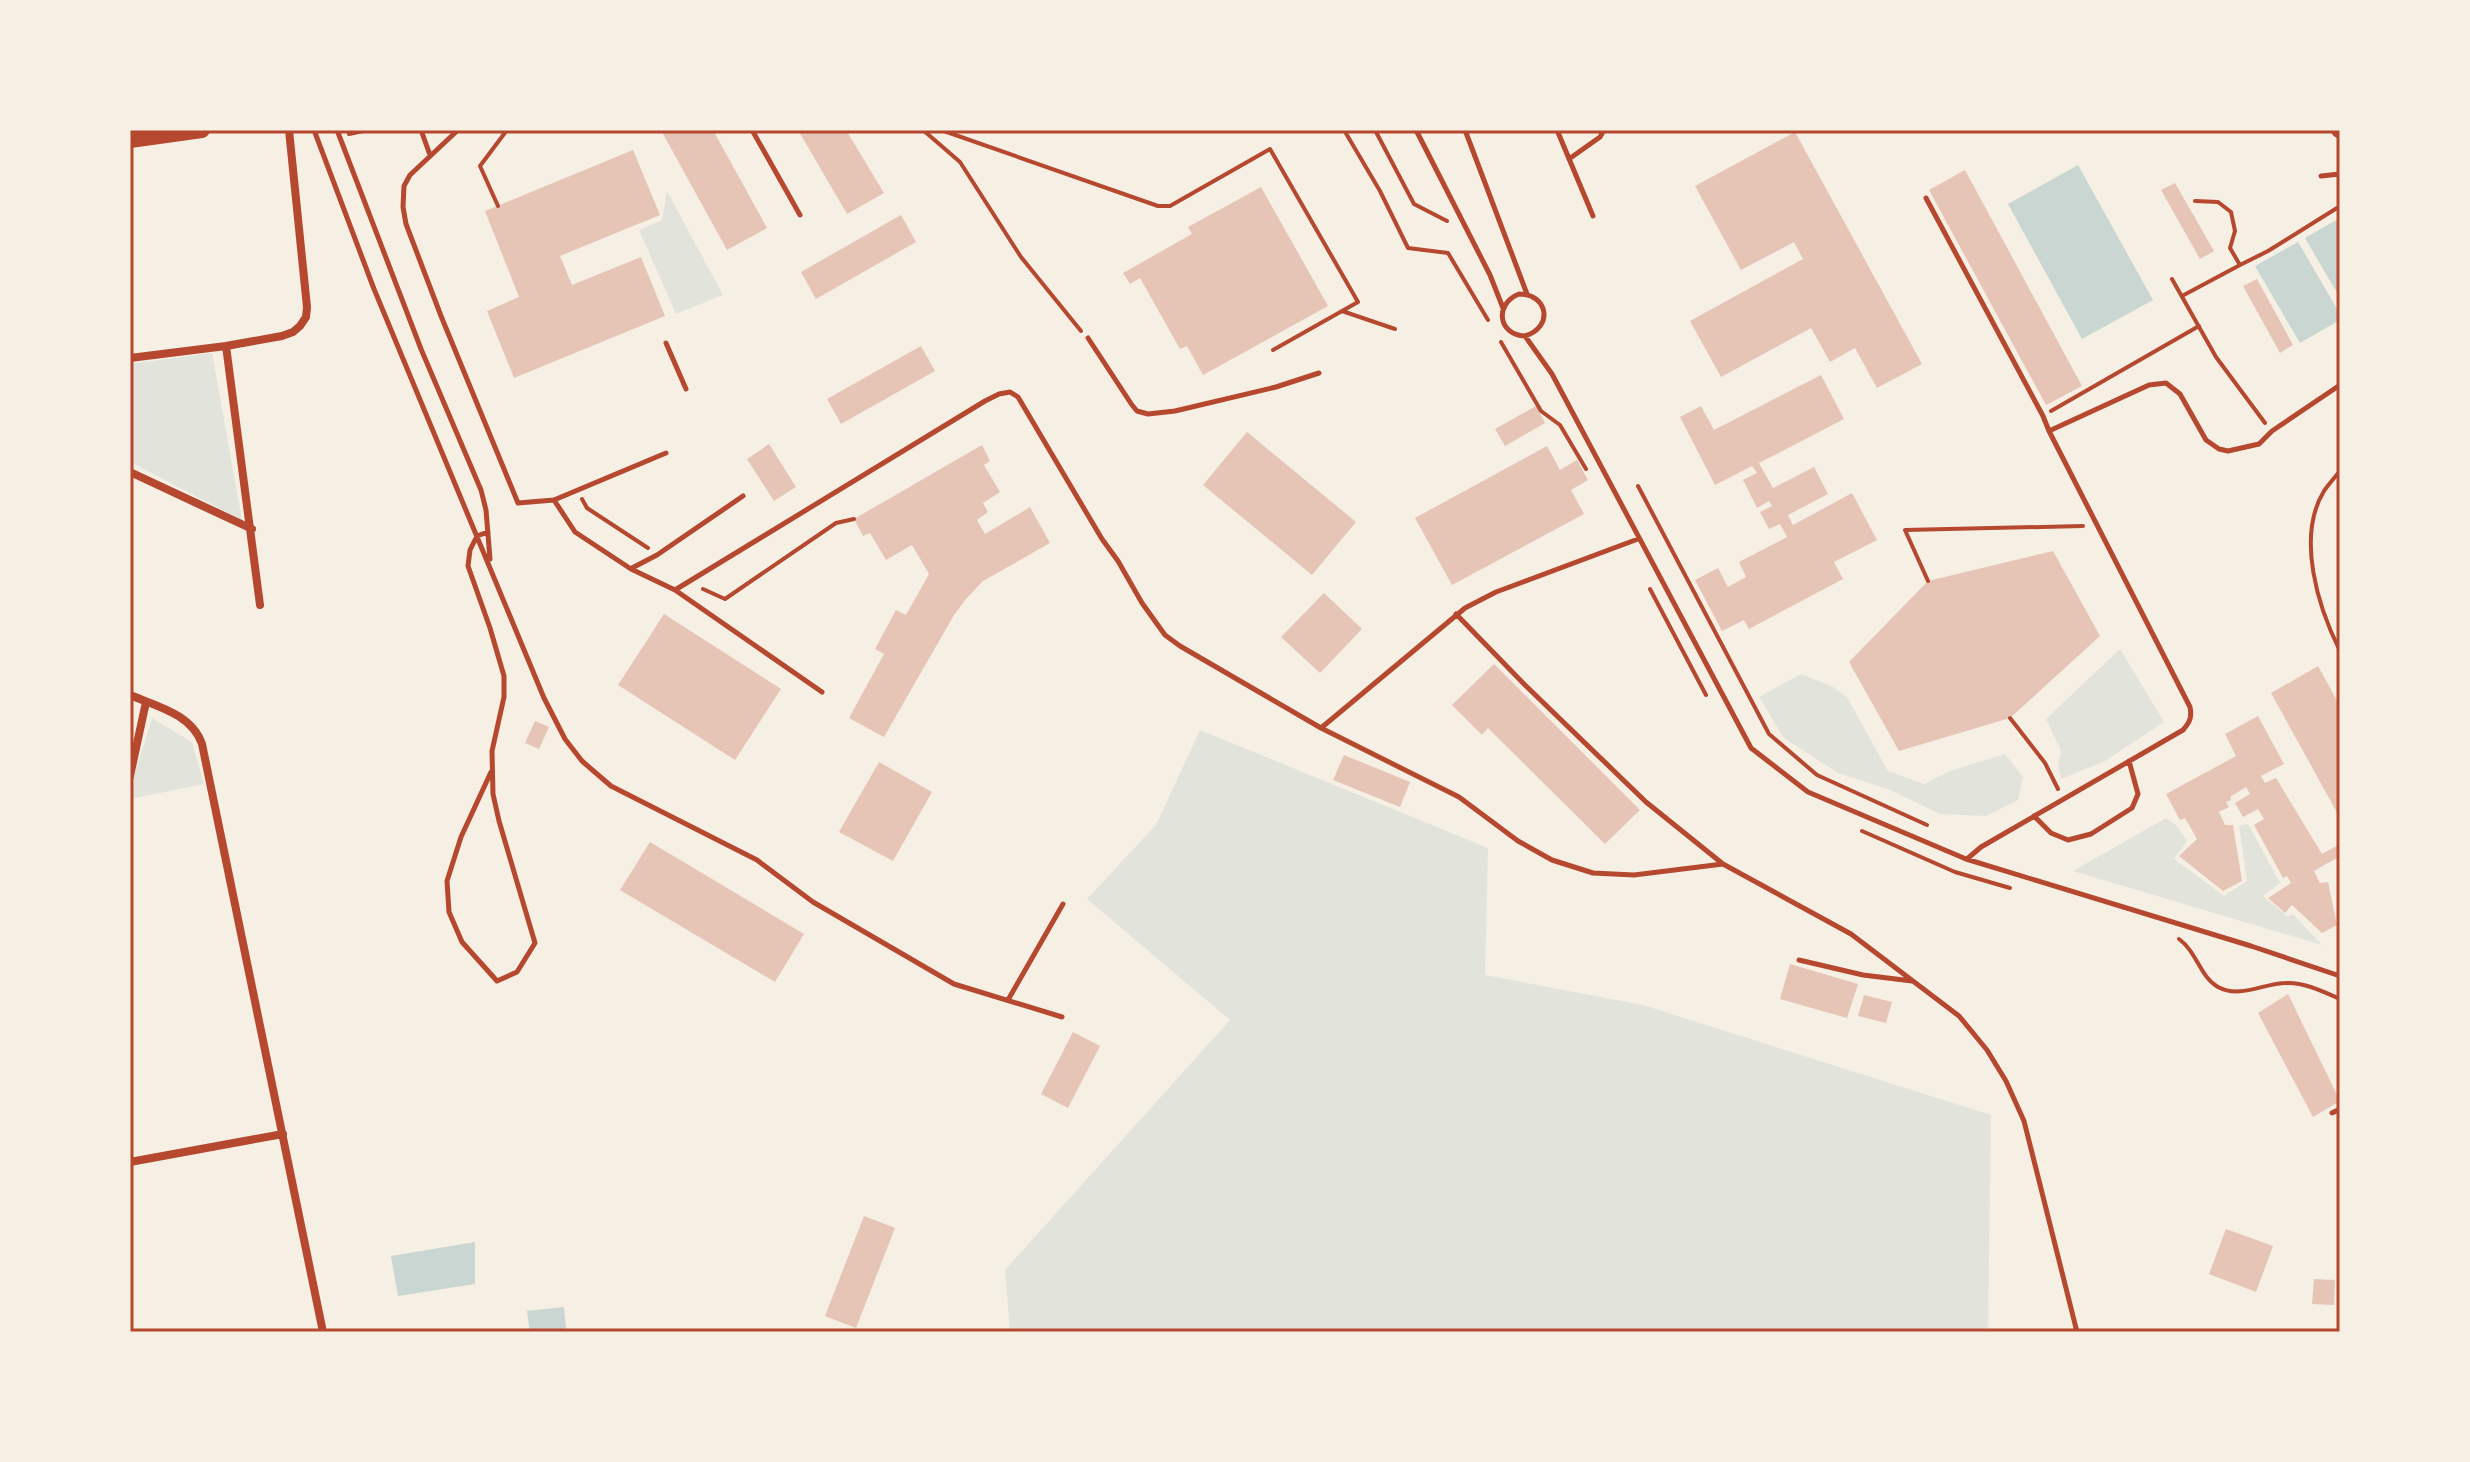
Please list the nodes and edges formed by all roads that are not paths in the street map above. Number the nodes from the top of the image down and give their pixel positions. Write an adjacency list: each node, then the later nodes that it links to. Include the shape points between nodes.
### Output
1 (202, 130): 12 (main road)
2 (289, 130): 25 (street, via 306,317 282,336)
3 (314, 130): 37 (lane)
4 (337, 130): 36 (lane, via 481,490)
5 (421, 130): 13 (lane)
6 (458, 130): 13 (lane)
7 (752, 130): 18 (lane)
8 (1416, 130): 21 (lane)
9 (1465, 130): 20 (lane)
10 (1557, 130): 14 (lane)
11 (1604, 130): 14 (lane)
12 (130, 140)
13 (430, 155): 34 (lane, via 404,186 406,224 518,503)
14 (1569, 159): 19 (lane)
15 (2340, 174): 16 (lane)
16 (2321, 176)
17 (1926, 198): 30 (lane)
18 (800, 215)
19 (1593, 216)
20 (1527, 294): 21 (lane, via 1512,297); 22 (lane, via 1541,304 1544,319)
21 (1503, 308): 22 (lane, via 1505,326)
22 (1525, 336): 38 (lane, via 1552,374)
23 (1088, 338): 27 (lane, via 1132,405 1148,414 1242,396)
24 (666, 343): 29 (lane)
25 (226, 346): 26 (street); 35 (street)
26 (130, 358)
27 (1319, 373)
28 (2340, 385): 30 (lane, via 2259,444 2238,450 2219,449 2206,440 2180,394 2166,383 2149,385)
29 (686, 389)
30 (2049, 431): 48 (lane, via 2192,715 2183,730)
31 (666, 453): 34 (lane)
32 (130, 472): 35 (street)
33 (743, 496): 40 (lane)
34 (554, 500): 40 (lane, via 575,532)
35 (252, 529): 42 (street)
36 (488, 532): 37 (lane); 39 (lane)
37 (477, 536): 39 (lane); 49 (lane, via 468,566 504,676)
38 (1638, 539): 43 (lane, via 1496,592); 52 (lane, via 1751,748 1808,792)
39 (490, 564): 58 (lane, via 544,698 565,739 594,774 757,860 813,902 954,984)
40 (631, 569): 41 (lane)
41 (675, 590): 44 (lane); 47 (lane, via 985,401 1010,392 1018,397 1165,635)
42 (260, 605)
43 (1456, 614): 47 (lane); 53 (lane, via 1646,802)
44 (822, 692)
45 (130, 695): 46 (street)
46 (146, 702): 50 (street); 62 (street, via 186,720 201,739)
47 (1321, 728): 53 (lane, via 1459,797 1552,860 1593,873 1634,875)
48 (2129, 761): 51 (lane); 51 (lane, via 2138,794 2132,808 2091,834 2068,840 2051,833)
49 (491, 772): 49 (lane, via 499,821 535,943 517,972 497,981 462,942 449,912 447,881)
50 (130, 776)
51 (2034, 816): 52 (lane)
52 (1966, 859): 56 (lane)
53 (1723, 864): 57 (lane, via 1851,934)
54 (1063, 904): 58 (lane)
55 (1799, 960): 57 (lane)
56 (2340, 976)
57 (1913, 982): 65 (lane, via 1959,1016 2006,1081 2024,1121)
58 (1008, 1000): 59 (lane)
59 (1062, 1017)
60 (2340, 1109): 61 (lane)
61 (2332, 1113)
62 (283, 1134): 63 (street); 64 (street)
63 (130, 1162)
64 (323, 1332)
65 (2077, 1332)

